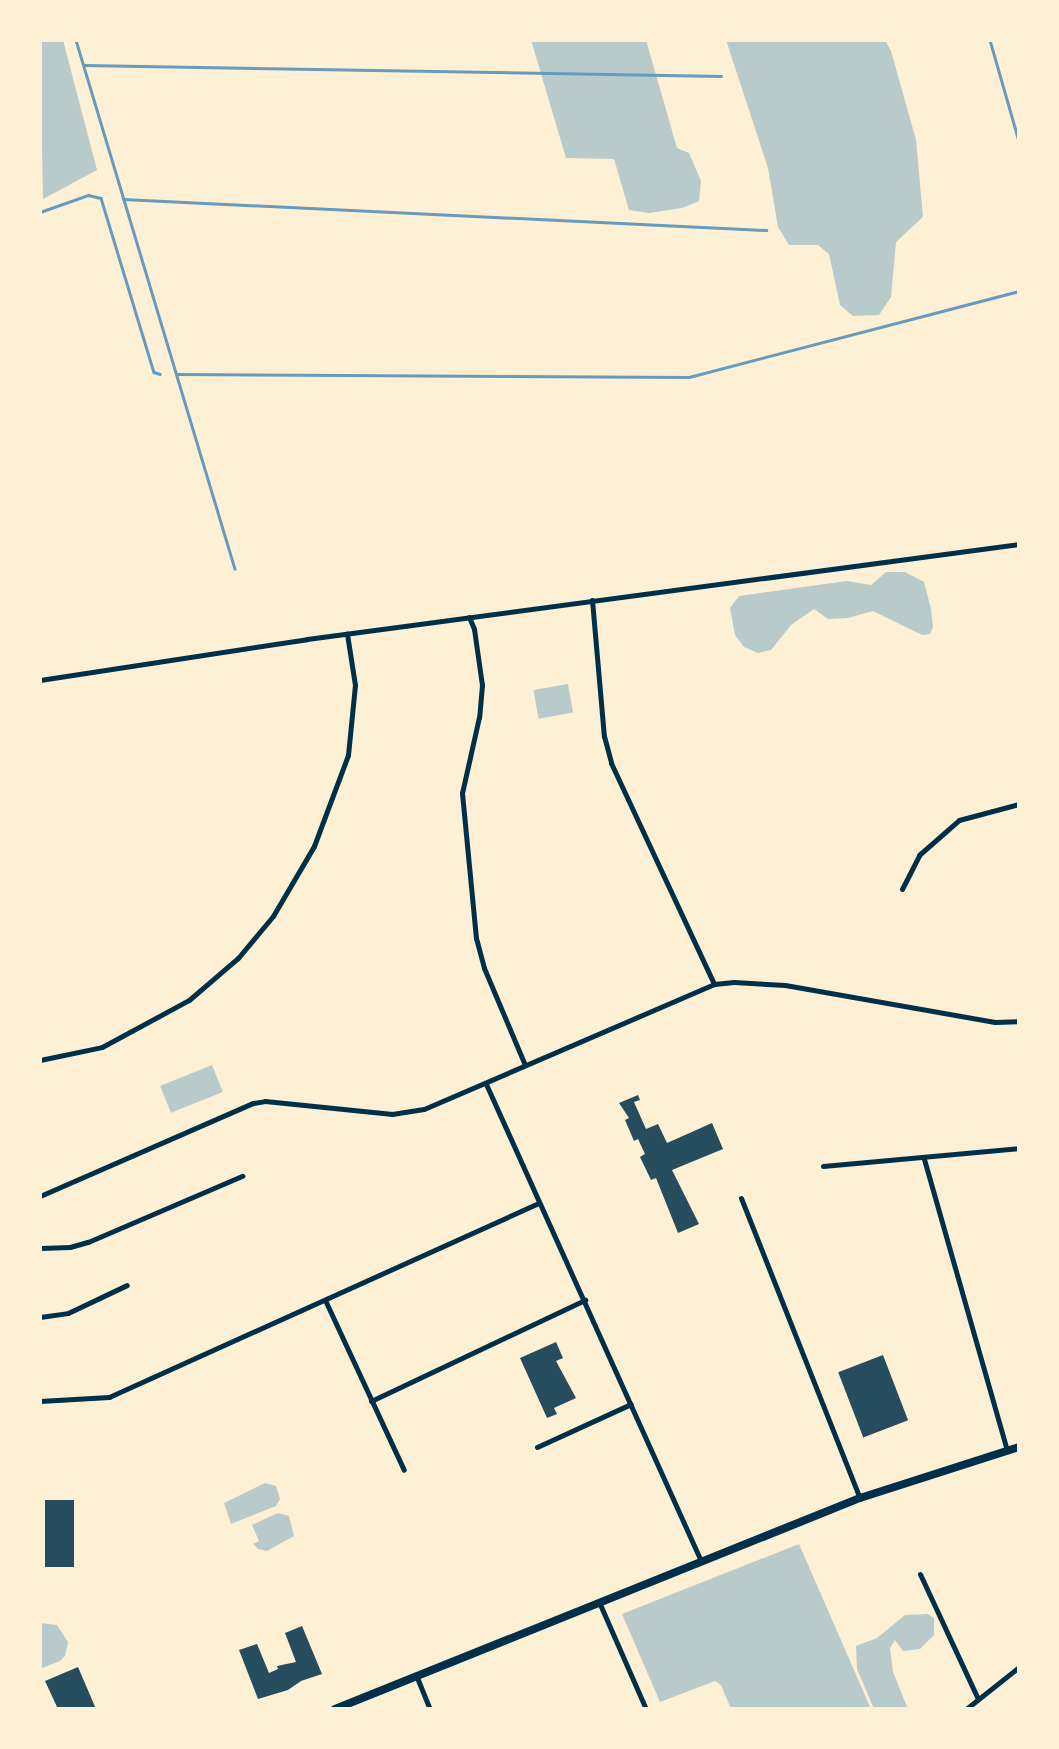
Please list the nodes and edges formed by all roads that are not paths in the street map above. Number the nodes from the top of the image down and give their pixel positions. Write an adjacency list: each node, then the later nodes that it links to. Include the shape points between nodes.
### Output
1 (1019, 544): 2 (street)
2 (592, 600): 3 (street); 8 (street, via 604,736 611,763)
3 (469, 617): 4 (street); 11 (street, via 482,685 480,717 462,793 476,938 484,968)
4 (347, 634): 5 (street); 10 (street, via 355,685 348,755 314,846 283,901 252,943 203,991 102,1047)
5 (40, 680)
6 (1019, 804): 7 (street, via 964,817 944,830 919,855)
7 (902, 889)
8 (714, 985): 9 (street, via 785,985 995,1022); 11 (street)
9 (1019, 1021)
10 (40, 1059)
11 (526, 1065): 12 (street)
12 (486, 1084): 17 (street, via 403,1114 253,1103); 19 (street)
13 (1019, 1148): 14 (street)
14 (924, 1159): 15 (street); 30 (street)
15 (823, 1166)
16 (242, 1177): 20 (street, via 88,1242)
17 (40, 1196)
18 (741, 1198): 32 (street)
19 (540, 1203): 22 (street); 23 (street)
20 (40, 1248)
21 (127, 1285): 24 (street, via 68,1313)
22 (325, 1300): 25 (street, via 109,1397); 26 (street)
23 (584, 1300): 26 (street); 27 (street)
24 (40, 1317)
25 (40, 1401)
26 (371, 1401): 31 (street)
27 (631, 1405): 28 (street); 33 (street)
28 (537, 1447)
29 (1019, 1447): 30 (main road)
30 (1007, 1450): 32 (main road)
31 (404, 1470)
32 (860, 1497): 33 (main road)
33 (701, 1561): 35 (main road)
34 (920, 1574): 38 (street)
35 (599, 1602): 37 (main road); 41 (street)
36 (1019, 1667): 38 (street)
37 (416, 1675): 39 (main road); 40 (street)
38 (978, 1699): 42 (street)
39 (335, 1709)
40 (430, 1709)
41 (646, 1709)
42 (966, 1709)

